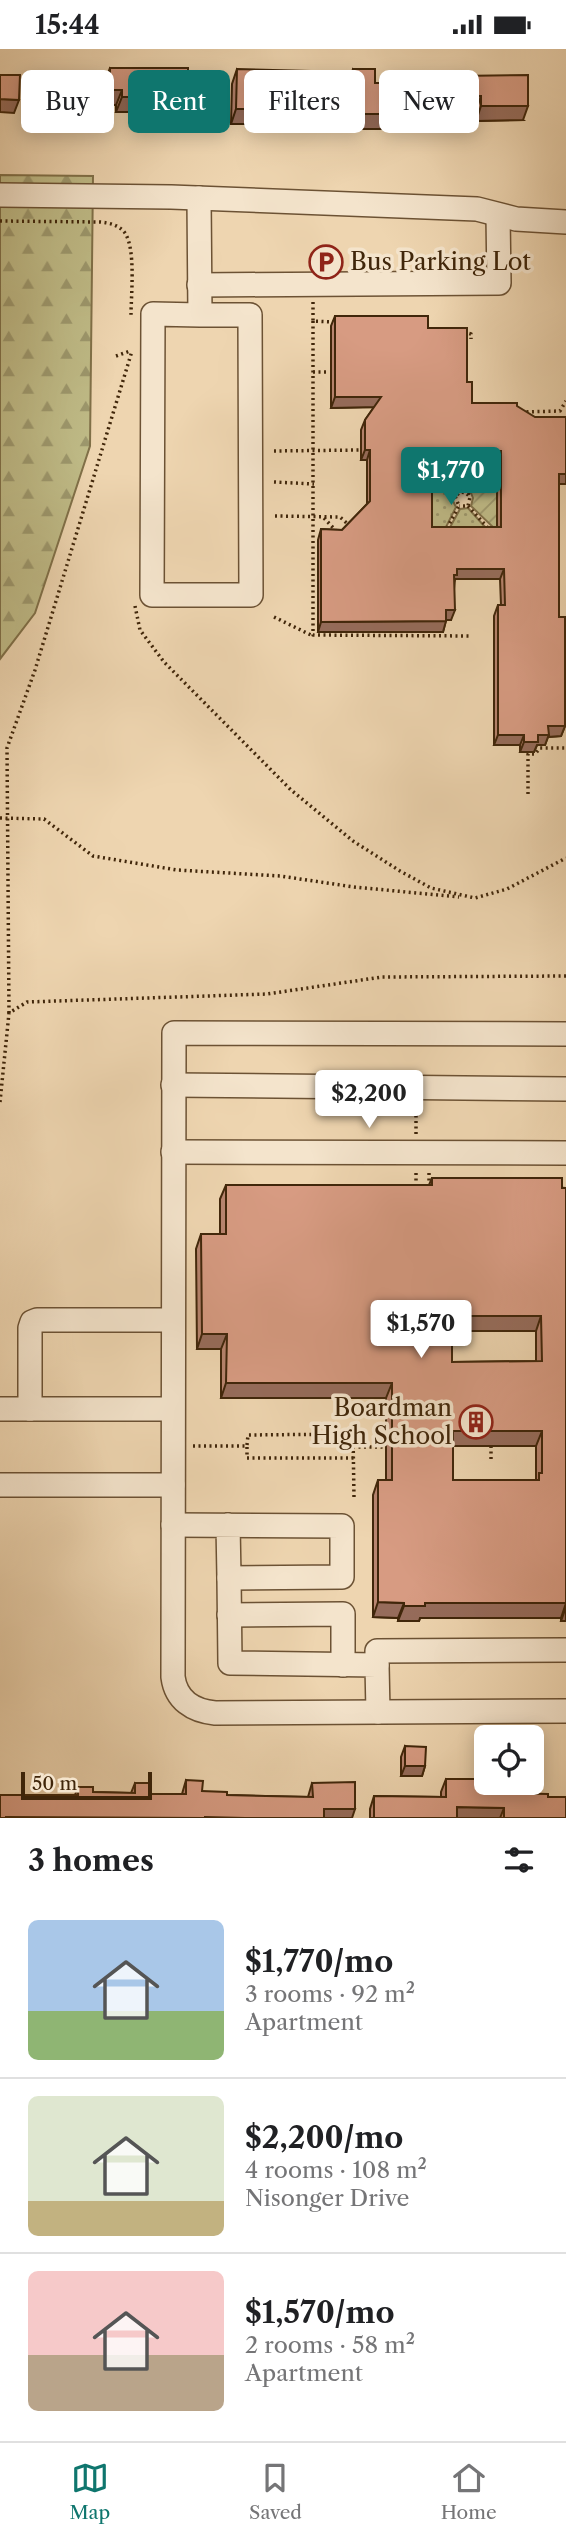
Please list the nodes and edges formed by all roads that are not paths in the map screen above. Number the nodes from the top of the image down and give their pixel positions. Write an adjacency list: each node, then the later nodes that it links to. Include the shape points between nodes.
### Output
1 (0, 195): 2 (street)
2 (199, 198): 3 (street, via 477,209); 5 (street)
3 (498, 215): 4 (street); 5 (street, via 499,283)
4 (566, 222)
5 (199, 285): 6 (street)
6 (200, 315): 6 (street, via 153,314 152,595 251,595 250,315)
7 (566, 1034): 8 (street, via 174,1033)
8 (173, 1086): 9 (street); 10 (street)
9 (566, 1089)
10 (173, 1152): 11 (street); 12 (street)
11 (566, 1153)
12 (172, 1320): 14 (street, via 32,1322); 15 (street)
13 (0, 1409): 14 (street)
14 (30, 1409): 15 (street)
15 (172, 1409): 17 (street)
16 (0, 1485): 17 (street)
17 (173, 1485): 18 (street)
18 (173, 1525): 19 (street); 26 (street, via 173,1677 183,1700 215,1713)
19 (228, 1525): 20 (street); 20 (street, via 341,1526 342,1577)
20 (229, 1578): 21 (street)
21 (229, 1615): 23 (street, via 230,1663); 23 (street, via 343,1614)
22 (566, 1650): 24 (street, via 377,1651)
23 (343, 1665): 24 (street)
24 (377, 1665): 26 (street)
25 (566, 1711): 26 (street)
26 (378, 1712)

